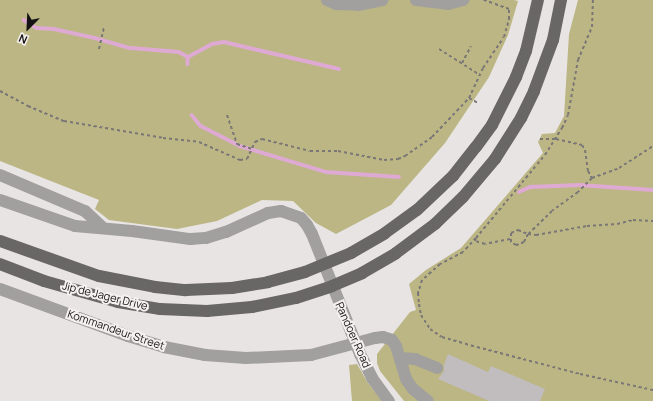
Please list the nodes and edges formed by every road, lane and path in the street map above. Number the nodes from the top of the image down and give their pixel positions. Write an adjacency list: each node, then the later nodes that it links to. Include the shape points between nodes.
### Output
1 (327, 0): 2 (street, via 336,4 359,5)
2 (382, 0)
3 (416, 0): 4 (street, via 448,4)
4 (463, 0)
5 (484, 0): 14 (path, via 509,10 509,19 504,37)
6 (538, 0): 33 (main road, Jip de Jager Drive, via 526,51 516,77 492,125 464,162 440,188 404,220 368,244)
7 (561, 0): 34 (main road, Jip de Jager Drive, via 553,40 534,91 509,139 480,179 446,214 414,241 378,264)
8 (593, 0): 20 (path, via 592,27 578,60 568,115)
9 (104, 28): 11 (path)
10 (471, 46): 13 (path)
11 (99, 49)
12 (439, 49): 13 (path)
13 (462, 63): 14 (path)
14 (480, 75): 16 (path)
15 (0, 92): 22 (path, via 64,121 199,142 240,160 247,159)
16 (469, 98): 17 (path); 22 (path, via 432,137 398,159 384,160 338,151 310,151 262,139)
17 (478, 103)
18 (227, 115): 22 (path, via 237,144)
19 (540, 139): 20 (path)
20 (556, 139): 24 (path, via 582,145); 29 (path)
21 (653, 146): 24 (path, via 619,168)
22 (252, 147)
23 (0, 175): 27 (street, via 85,211)
24 (592, 178): 28 (path)
25 (0, 200): 27 (street, Pandoer Road, via 75,226)
26 (653, 221): 28 (path, via 633,220 536,235)
27 (103, 228): 33 (street, Pandoer Road, via 190,239 206,238 268,213 281,211 300,218 307,224)
28 (528, 234): 30 (path, via 518,230 511,233); 30 (path, via 521,244 516,245)
29 (476, 238): 30 (path, via 475,241 485,244); 39 (path, via 463,252 440,264 422,280 418,293 419,304 421,315 430,329 442,337 477,347)
30 (510, 239)
31 (0, 241): 33 (main road, Jip de Jager Drive, via 99,276 175,289 213,289 250,285)
32 (0, 264): 34 (main road, Jip de Jager Drive, via 44,281 111,300 182,311 252,307 296,298)
33 (324, 265): 34 (street, Pandoer Road)
34 (332, 286): 36 (street, Pandoer Road)
35 (0, 289): 36 (street, Kommandeur Street, via 128,336 164,347 205,355 246,358 311,355)
36 (355, 344): 37 (street, Kommandeur Street, via 383,337 392,340); 40 (street, Pandoer Road, via 372,378)
37 (401, 358): 38 (street, via 415,359); 41 (street, Kommandeur Street, via 406,379 417,393)
38 (437, 368)
39 (653, 390)
40 (389, 401)
41 (428, 401)

